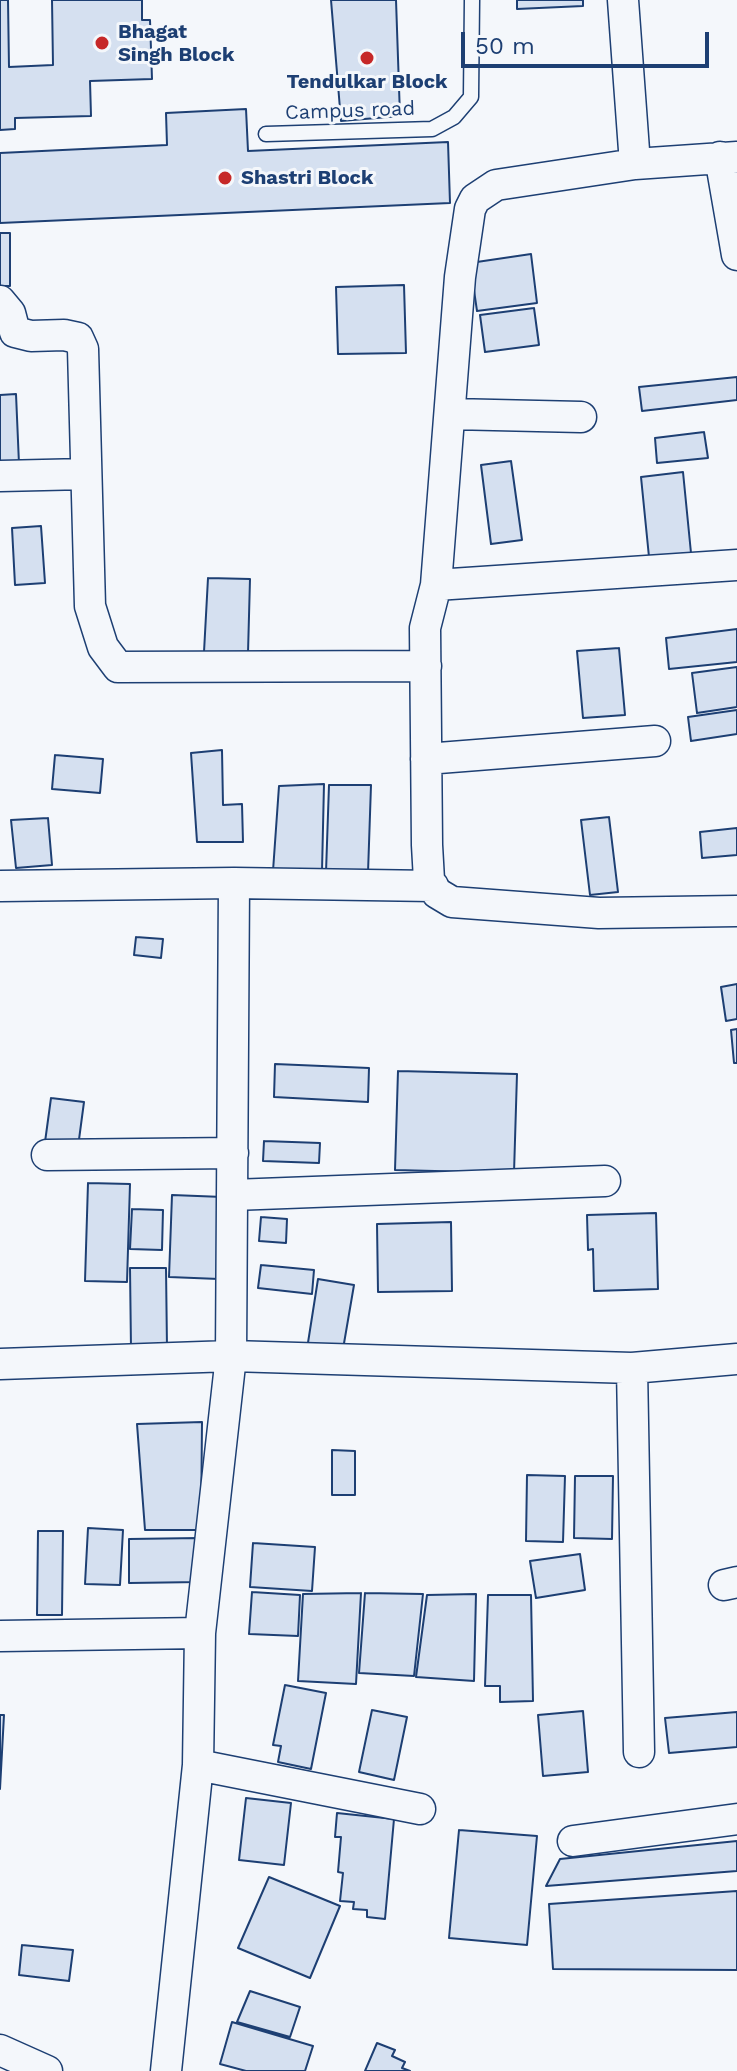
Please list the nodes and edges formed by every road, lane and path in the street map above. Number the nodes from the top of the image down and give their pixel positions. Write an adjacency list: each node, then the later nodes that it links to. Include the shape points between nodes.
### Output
1 (472, 0): 3 (lane, Campus road, via 471,97 454,117 432,129)
2 (623, 0): 5 (street)
3 (266, 134)
4 (728, 157): 5 (street); 6 (street)
5 (635, 164): 8 (street, via 496,185 475,199 460,277)
6 (737, 255)
7 (0, 301): 10 (street, via 15,332 78,338 83,349)
8 (451, 414): 9 (street); 13 (street)
9 (581, 417)
10 (86, 474): 11 (street); 14 (street, via 90,606 103,647 118,667)
11 (0, 476)
12 (737, 565): 13 (street)
13 (436, 585): 14 (street, via 425,628)
14 (426, 666): 16 (street)
15 (655, 741): 16 (street)
16 (426, 759): 19 (street)
17 (234, 883): 18 (street); 19 (street); 21 (street)
18 (0, 886)
19 (433, 886): 20 (street, via 452,902 466,904 599,913)
20 (737, 911)
21 (233, 1153): 22 (street); 24 (street)
22 (47, 1155)
23 (605, 1181): 24 (street)
24 (233, 1195): 25 (street)
25 (231, 1356): 27 (street); 28 (street); 29 (street)
26 (737, 1359): 28 (street)
27 (0, 1364)
28 (632, 1368): 31 (street)
29 (200, 1633): 30 (street); 32 (street)
30 (0, 1636)
31 (639, 1752)
32 (198, 1765): 33 (street); 38 (street)
33 (420, 1809)
34 (737, 1819): 35 (street)
35 (573, 1841)
36 (0, 2050): 37 (street)
37 (47, 2071)
38 (166, 2071)

